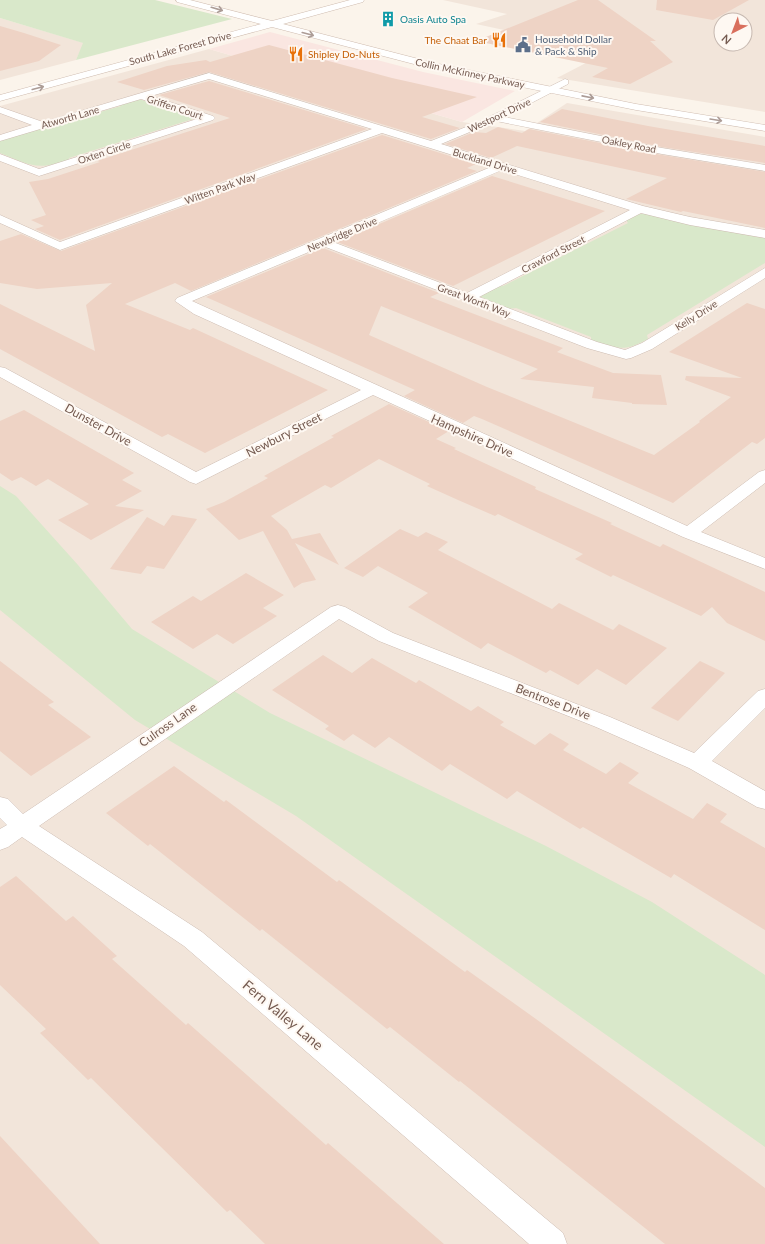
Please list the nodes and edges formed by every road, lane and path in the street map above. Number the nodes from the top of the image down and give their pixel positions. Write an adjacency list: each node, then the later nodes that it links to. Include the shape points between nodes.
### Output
1 (180, 0): 6 (main road, Collin McKinney Parkway, one-way to 6)
2 (325, 0): 4 (main road, South Lake Forest Drive)
3 (360, 0): 5 (main road, South Lake Forest Drive)
4 (275, 14): 5 (main road); 6 (main road, South Lake Forest Drive)
5 (295, 17): 7 (main road); 8 (main road, South Lake Forest Drive)
6 (253, 19): 8 (main road, Collin McKinney Parkway); 14 (main road, South Lake Forest Drive)
7 (313, 22)
8 (270, 24): 12 (main road, Collin McKinney Parkway, one-way to 12, via 433,66); 16 (main road, South Lake Forest Drive, one-way to 8)
9 (357, 36): 10 (main road)
10 (372, 39)
11 (209, 76): 15 (street, Atworth Lane); 23 (street, Buckland Drive)
12 (550, 84): 13 (main road, Collin McKinney Parkway, via 566,82); 19 (street, Westport Drive); 22 (main road, Collin McKinney Parkway, one-way to 22)
13 (587, 86)
14 (0, 88)
15 (141, 96): 18 (street, Griffen Court); 21 (street, Atworth Lane)
16 (0, 98)
17 (0, 110): 21 (street)
18 (210, 118): 27 (street, Oxten Circle, via 39,173)
19 (494, 118): 26 (street, Westport Drive); 29 (street, Oakley Road)
20 (6, 125): 24 (street)
21 (41, 125): 24 (street, Atworth Lane)
22 (765, 128)
23 (380, 130): 26 (street, Buckland Drive); 31 (street, Witten Park Way, via 60,246)
24 (23, 131): 25 (street, Atworth Lane)
25 (0, 138)
26 (430, 145): 28 (street, Buckland Drive)
27 (0, 157)
28 (502, 166): 30 (street, Buckland Drive); 33 (street, Newbridge Drive)
29 (765, 168)
30 (640, 209): 32 (street, Buckland Drive, via 690,222); 35 (street, Crawford Street)
31 (0, 219)
32 (765, 234)
33 (323, 242): 35 (street, Great Worth Way); 36 (street, Newbridge Drive)
34 (765, 272): 37 (street, Kelly Drive, via 647,346)
35 (467, 298): 37 (street, Great Worth Way, via 592,345)
36 (182, 301): 39 (street, Hampshire Drive, via 199,312)
37 (626, 355)
38 (0, 370): 41 (street, Dunster Drive)
39 (372, 390): 41 (street, Newbury Street); 42 (street, Hampshire Drive)
40 (765, 475): 42 (street)
41 (196, 479)
42 (688, 533): 43 (street, Hampshire Drive)
43 (765, 564)
44 (338, 611): 46 (street, Bentrose Drive, via 386,637 603,722); 49 (street, Culross Lane)
45 (765, 696): 46 (street)
46 (697, 763): 47 (street, Bentrose Drive)
47 (765, 801)
48 (0, 805): 49 (street, Fern Valley Lane)
49 (22, 826): 50 (street, Culross Lane); 51 (street, Fern Valley Lane, via 193,939)
50 (0, 841)
51 (552, 1244)

